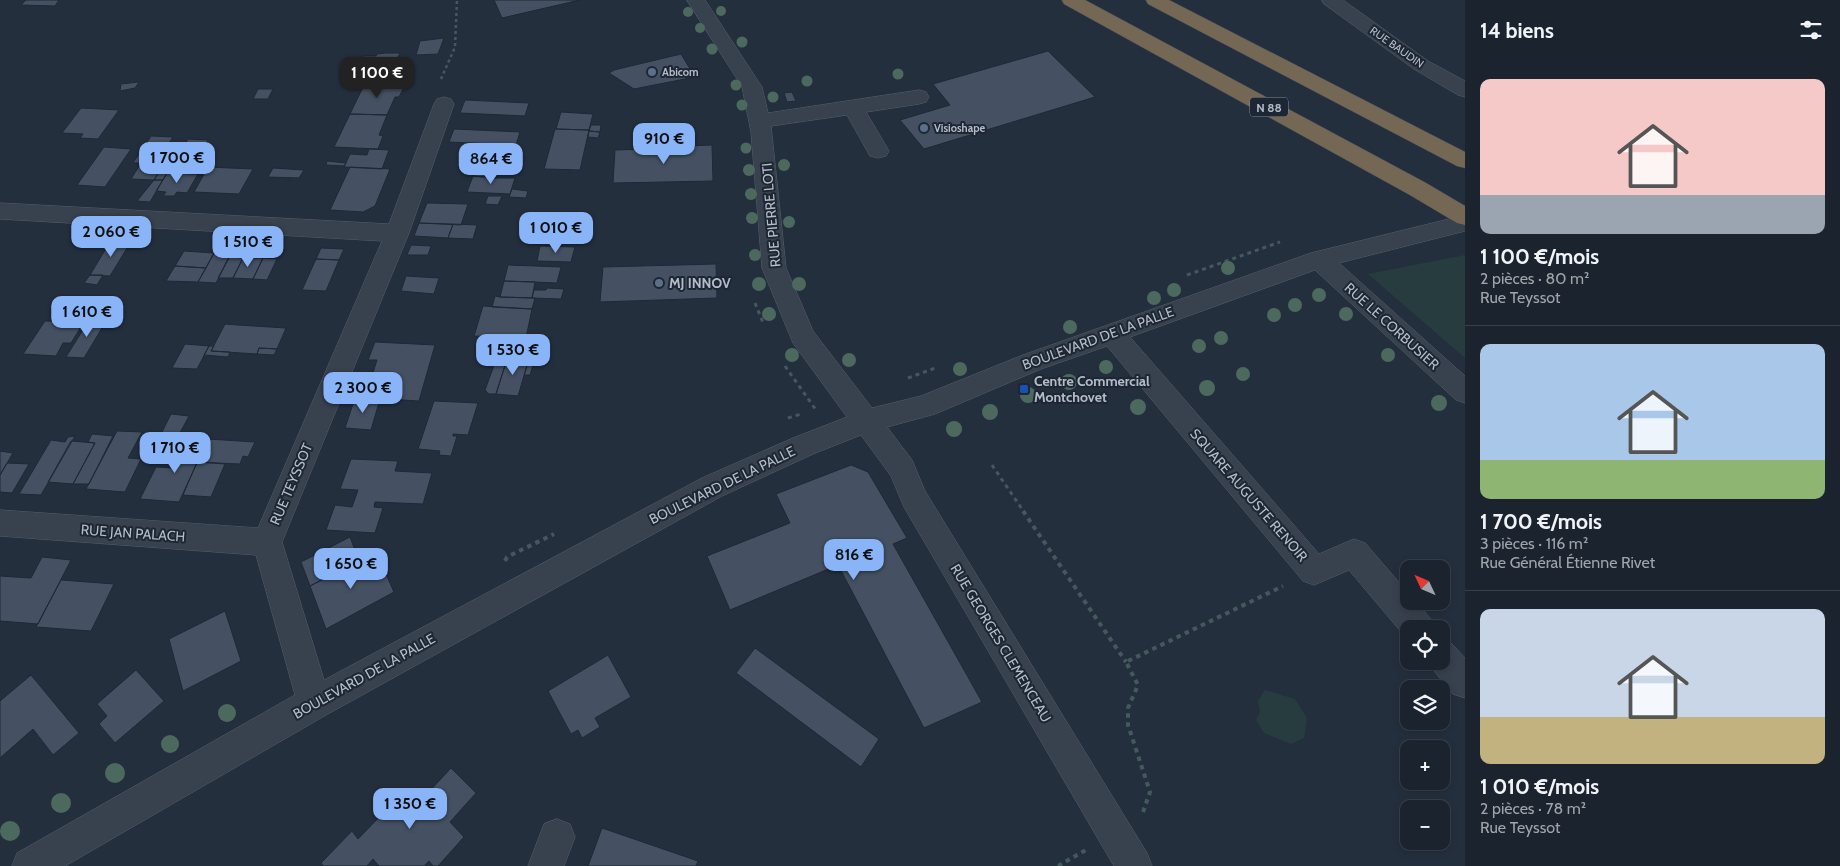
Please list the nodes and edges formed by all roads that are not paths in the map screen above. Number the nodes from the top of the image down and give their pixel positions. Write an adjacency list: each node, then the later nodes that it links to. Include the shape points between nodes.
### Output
1 (696, 0): 9 (street, RUE PIERRE LOTI, via 752,87)
2 (1071, 0): 13 (highway, N 88)
3 (1155, 0): 11 (highway)
4 (1331, 0): 5 (street, RUE BAUDIN, via 1421,65)
5 (1465, 90)
6 (919, 97): 8 (street)
7 (444, 104): 15 (street, RUE TEYSSOT)
8 (853, 107): 9 (street); 10 (street)
9 (760, 121): 19 (street, RUE PIERRE LOTI, via 774,268 802,336)
10 (878, 151)
11 (1465, 161)
12 (0, 211): 15 (street)
13 (1465, 217)
14 (1465, 223): 16 (street, BOULEVARD DE LA PALLE)
15 (397, 234): 21 (street, RUE TEYSSOT)
16 (1319, 260): 17 (street, BOULEVARD DE LA PALLE); 18 (street, RUE LE CORBUSIER)
17 (1110, 333): 19 (street, BOULEVARD DE LA PALLE, via 925,406); 22 (street, SQUARE AUGUSTE RENOIR, via 1314,570 1354,553)
18 (1465, 392)
19 (866, 421): 25 (street, BOULEVARD DE LA PALLE, via 712,487); 27 (street, RUE GEORGES CLEMENCEAU, via 902,469 914,498)
20 (0, 523): 21 (street, RUE JAN PALACH)
21 (267, 542): 25 (street, RUE TEYSSOT)
22 (1411, 620)
23 (1450, 665): 24 (street)
24 (1465, 682)
25 (314, 703): 26 (street, BOULEVARD DE LA PALLE)
26 (30, 866)
27 (1134, 866)

